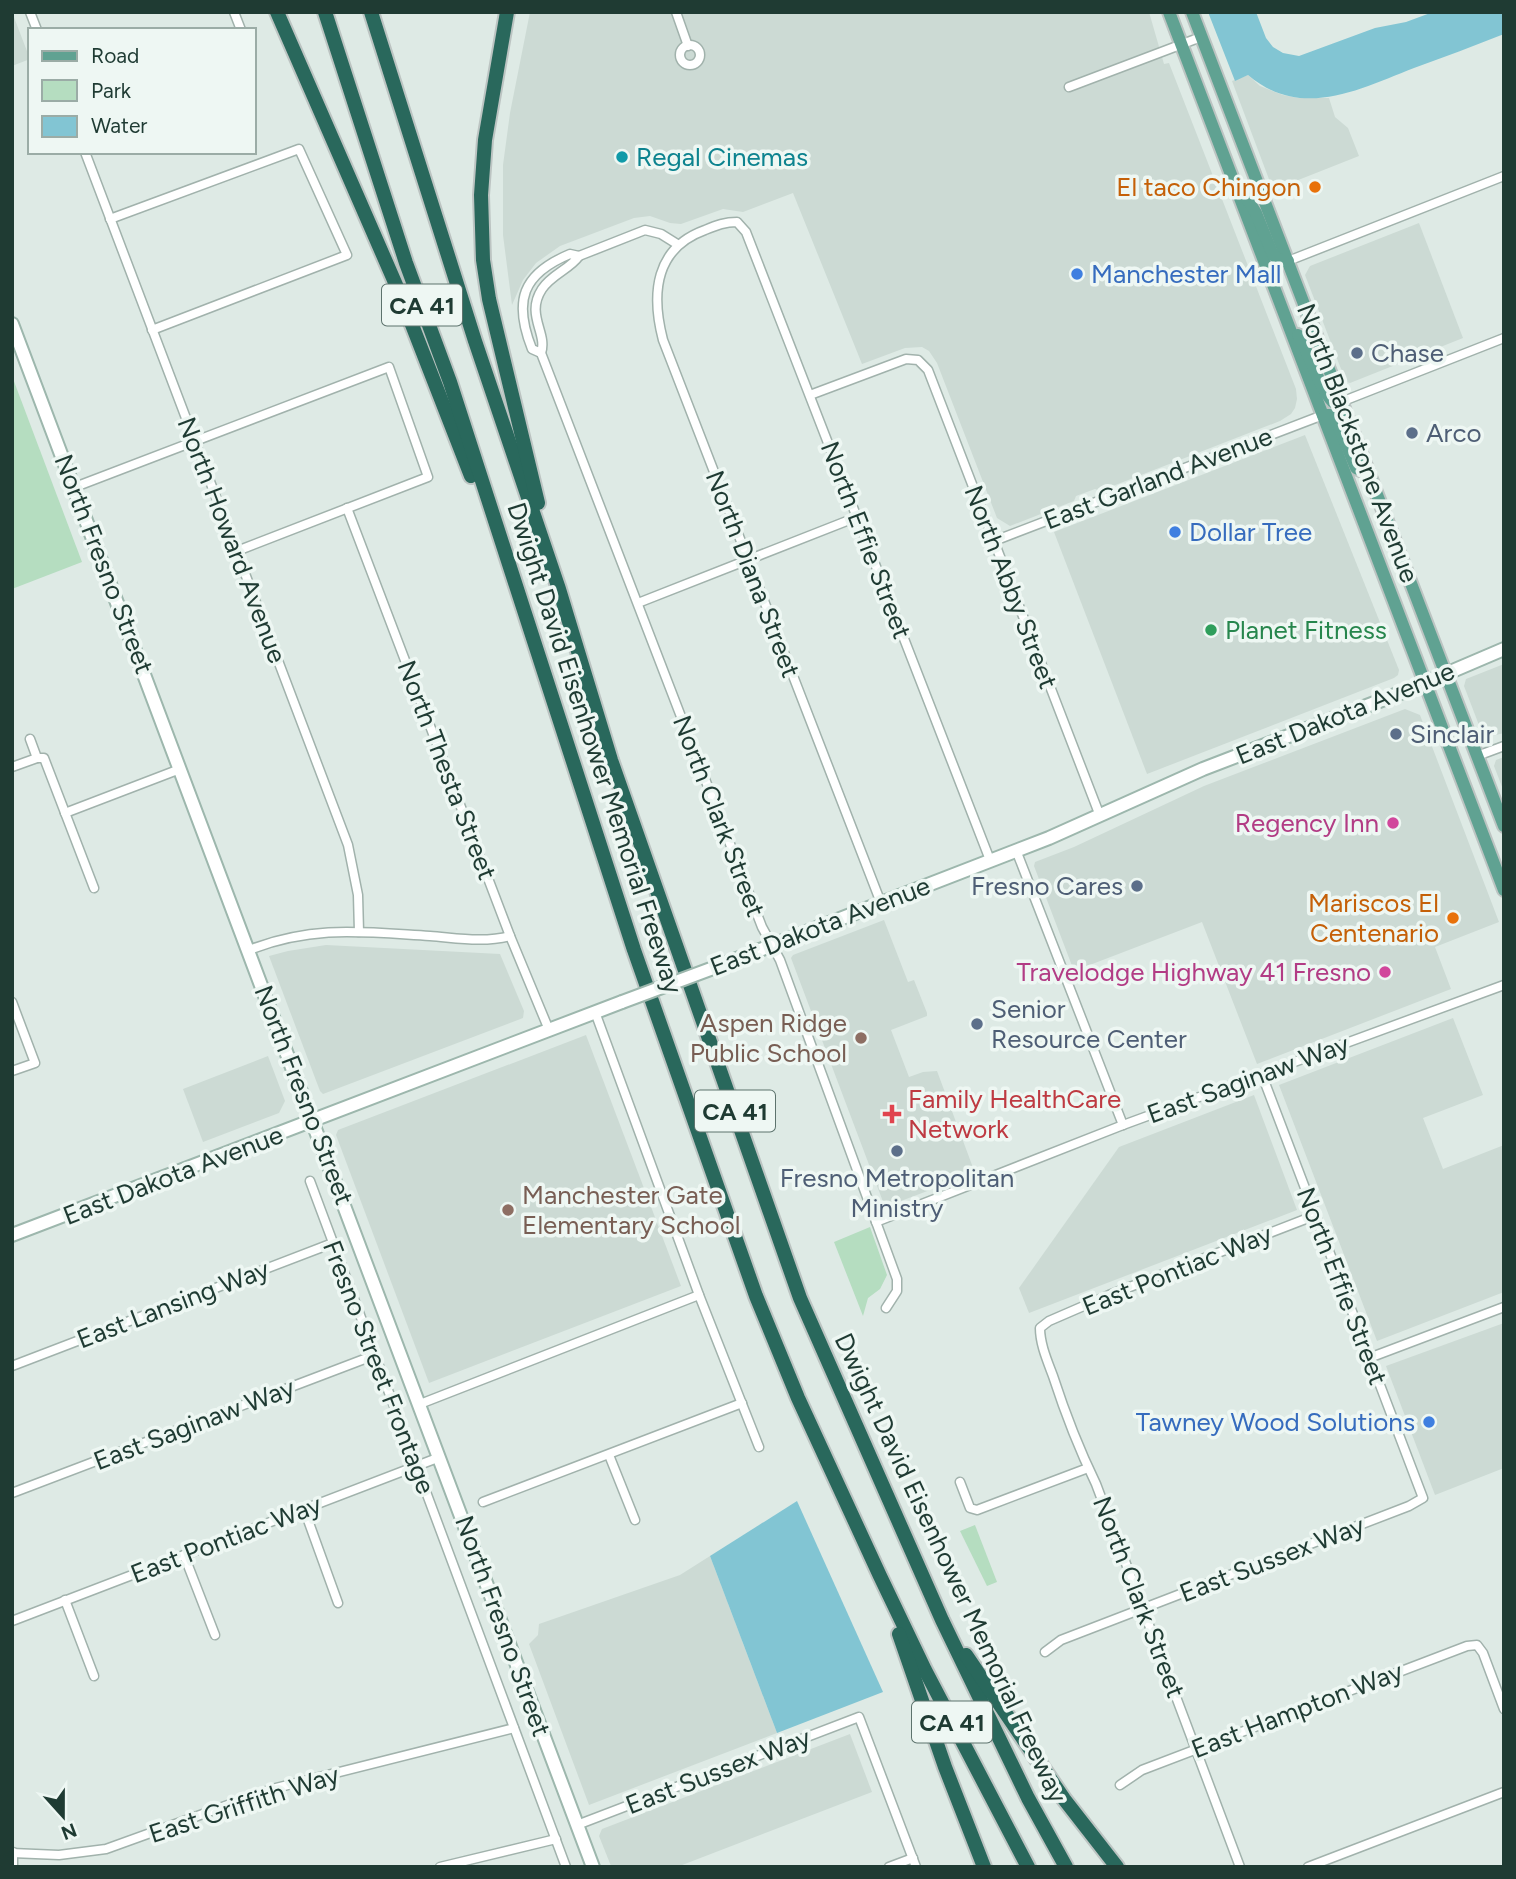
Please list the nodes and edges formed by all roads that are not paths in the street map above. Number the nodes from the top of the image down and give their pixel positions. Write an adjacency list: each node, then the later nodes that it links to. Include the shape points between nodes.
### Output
1 (277, 12): 36 (highway, via 400,294)
2 (325, 12): 36 (highway, Dwight David Eisenhower Memorial Freeway / CA 41)
3 (371, 12): 35 (highway, Dwight David Eisenhower Memorial Freeway / CA 41)
4 (507, 12): 35 (highway, via 485,140 483,260)
5 (676, 12): 10 (street)
6 (1169, 12): 9 (main road, North Blackstone Avenue)
7 (1192, 12): 8 (main road, North Blackstone Avenue)
8 (1201, 37): 9 (street); 18 (main road, North Blackstone Avenue)
9 (1182, 45): 11 (street); 13 (main road, North Blackstone Avenue)
10 (688, 46)
11 (1069, 87)
12 (86, 154): 15 (street, North Howard Avenue)
13 (1228, 166): 18 (main road, via 1256,213 1273,255); 19 (main road, North Blackstone Avenue)
14 (1504, 176): 18 (street)
15 (110, 219): 21 (street, North Howard Avenue); 21 (street, via 299,149 347,256)
16 (677, 244): 17 (street, via 645,230); 24 (street, North Effie Street, via 725,222 737,222 746,232); 34 (street, North Diana Street, via 661,273 658,322)
17 (579, 256): 23 (street, North Clark Street, via 544,286 536,304 544,345); 23 (street, North Clark Street, via 570,254 544,267 526,290 526,335 532,349)
18 (1288, 261): 25 (main road, North Blackstone Avenue)
19 (1282, 307): 25 (main road, via 1327,394); 26 (main road, North Blackstone Avenue)
20 (12, 324): 29 (main road, North Fresno Street)
21 (152, 330): 27 (street, North Howard Avenue)
22 (1504, 338): 25 (street)
23 (541, 353): 37 (street, North Clark Street)
24 (810, 395): 31 (street, North Effie Street); 32 (street, North Abby Street, via 906,359 918,360 928,370)
25 (1341, 402): 28 (main road, North Blackstone Avenue)
26 (1322, 415): 28 (main road, via 1335,418 1356,468); 32 (street, East Garland Avenue); 40 (main road, North Blackstone Avenue)
27 (194, 440): 29 (street); 30 (street, via 389,367 428,477); 33 (street, North Howard Avenue)
28 (1369, 474): 39 (main road, North Blackstone Avenue)
29 (75, 486): 46 (main road, North Fresno Street)
30 (347, 508): 33 (street); 56 (street, North Thesta Street)
31 (857, 517): 34 (street); 51 (street, North Effie Street)
32 (994, 541): 48 (street, North Abby Street)
33 (237, 551): 55 (street, North Howard Avenue, via 348,845 358,895)
34 (748, 560): 37 (street); 54 (street, North Diana Street)
35 (559, 589): 97 (highway, Dwight David Eisenhower Memorial Freeway / CA 41, via 611,760 800,1298)
36 (519, 598): 93 (highway, Dwight David Eisenhower Memorial Freeway / CA 41, via 634,950 756,1296)
37 (638, 603): 57 (street, North Clark Street)
38 (1504, 649): 39 (main road, East Dakota Avenue)
39 (1445, 673): 40 (main road, East Dakota Avenue); 43 (main road, North Blackstone Avenue)
40 (1425, 682): 48 (main road, East Dakota Avenue, via 1203,769); 53 (main road, North Blackstone Avenue)
41 (30, 739): 44 (street)
42 (1504, 746): 43 (street)
43 (1477, 756): 49 (main road, North Blackstone Avenue)
44 (37, 758): 45 (street); 47 (street, via 44,758)
45 (12, 767)
46 (180, 769): 47 (street); 58 (main road, North Fresno Street)
47 (65, 813): 52 (street)
48 (1100, 816): 50 (main road, East Dakota Avenue)
49 (1504, 826)
50 (1016, 850): 51 (main road, East Dakota Avenue); 66 (street)
51 (990, 860): 54 (main road, East Dakota Avenue)
52 (94, 888)
53 (1504, 890)
54 (881, 903): 57 (main road, East Dakota Avenue)
55 (359, 932): 56 (street, via 481,940); 58 (street, via 288,936)
56 (510, 936): 62 (street, North Thesta Street)
57 (772, 946): 61 (main road, East Dakota Avenue, bridge); 69 (street, North Clark Street)
58 (249, 950): 65 (main road, North Fresno Street)
59 (1504, 985): 64 (street, East Saginaw Way)
60 (12, 1002): 63 (street, via 35,1063)
61 (595, 1012): 62 (main road, East Dakota Avenue); 72 (street)
62 (549, 1030): 65 (main road, East Dakota Avenue)
63 (12, 1071)
64 (1262, 1075): 66 (street, East Saginaw Way); 68 (street, North Effie Street)
65 (313, 1121): 70 (main road, East Dakota Avenue); 80 (main road, North Fresno Street)
66 (1123, 1125): 69 (street, East Saginaw Way)
67 (310, 1181): 71 (street, Fresno Street Frontage)
68 (1315, 1215): 75 (street, East Pontiac Way); 77 (street, North Effie Street)
69 (876, 1222): 74 (street, North Clark Street, via 897,1279 897,1291)
70 (12, 1235)
71 (333, 1243): 76 (street, Fresno Street Frontage); 78 (street, East Lansing Way)
72 (699, 1295): 79 (street); 80 (street)
73 (1504, 1307): 77 (street)
74 (886, 1308)
75 (1040, 1328): 85 (street, North Clark Street, via 1040,1339)
76 (375, 1354): 84 (street, Fresno Street Frontage); 87 (street, East Saginaw Way)
77 (1369, 1358): 88 (street, North Effie Street)
78 (12, 1366)
79 (742, 1403): 81 (street); 82 (street)
80 (420, 1404): 83 (main road, North Fresno Street)
81 (759, 1447)
82 (609, 1455): 89 (street); 91 (street)
83 (440, 1457): 84 (street, East Pontiac Way); 107 (main road, North Fresno Street)
84 (416, 1465): 90 (street, East Pontiac Way); 103 (street, Fresno Street Frontage)
85 (1088, 1468): 86 (street, via 977,1510 970,1507); 96 (street, North Clark Street)
86 (960, 1482)
87 (12, 1493)
88 (1423, 1498): 96 (street, East Sussex Way)
89 (483, 1502)
90 (304, 1509): 92 (street, East Pontiac Way); 95 (street)
91 (635, 1520)
92 (184, 1555): 94 (street, East Pontiac Way); 99 (street)
93 (880, 1576): 117 (highway); 118 (highway, Dwight David Eisenhower Memorial Freeway / CA 41)
94 (65, 1600): 98 (street, East Pontiac Way); 101 (street)
95 (338, 1603)
96 (1142, 1608): 100 (street, East Sussex Way, via 1060,1640); 104 (street, North Clark Street)
97 (942, 1620): 119 (highway, Dwight David Eisenhower Memorial Freeway / CA 41); 120 (highway, via 1063,1800)
98 (12, 1621)
99 (215, 1636)
100 (1045, 1652)
101 (94, 1676)
102 (1504, 1709): 104 (street, East Hampton Way, via 1483,1653 1477,1645 1467,1646)
103 (514, 1728): 108 (street, Fresno Street Frontage); 109 (street, East Griffith Way, via 272,1789 106,1849)
104 (1196, 1749): 105 (street, East Hampton Way, via 1142,1770); 121 (street, North Clark Street)
105 (1120, 1785)
106 (1504, 1792): 122 (street)
107 (577, 1825): 110 (street, East Sussex Way, via 859,1717); 114 (main road, North Fresno Street)
108 (556, 1839): 112 (street); 113 (street, Fresno Street Frontage)
109 (13, 1853): 111 (street)
110 (913, 1858): 115 (street); 116 (street)
111 (13, 1867)
112 (440, 1867)
113 (566, 1867)
114 (593, 1867)
115 (889, 1867)
116 (916, 1867)
117 (984, 1867)
118 (1028, 1867)
119 (1066, 1867)
120 (1117, 1867)
121 (1240, 1867)
122 (1308, 1867)

